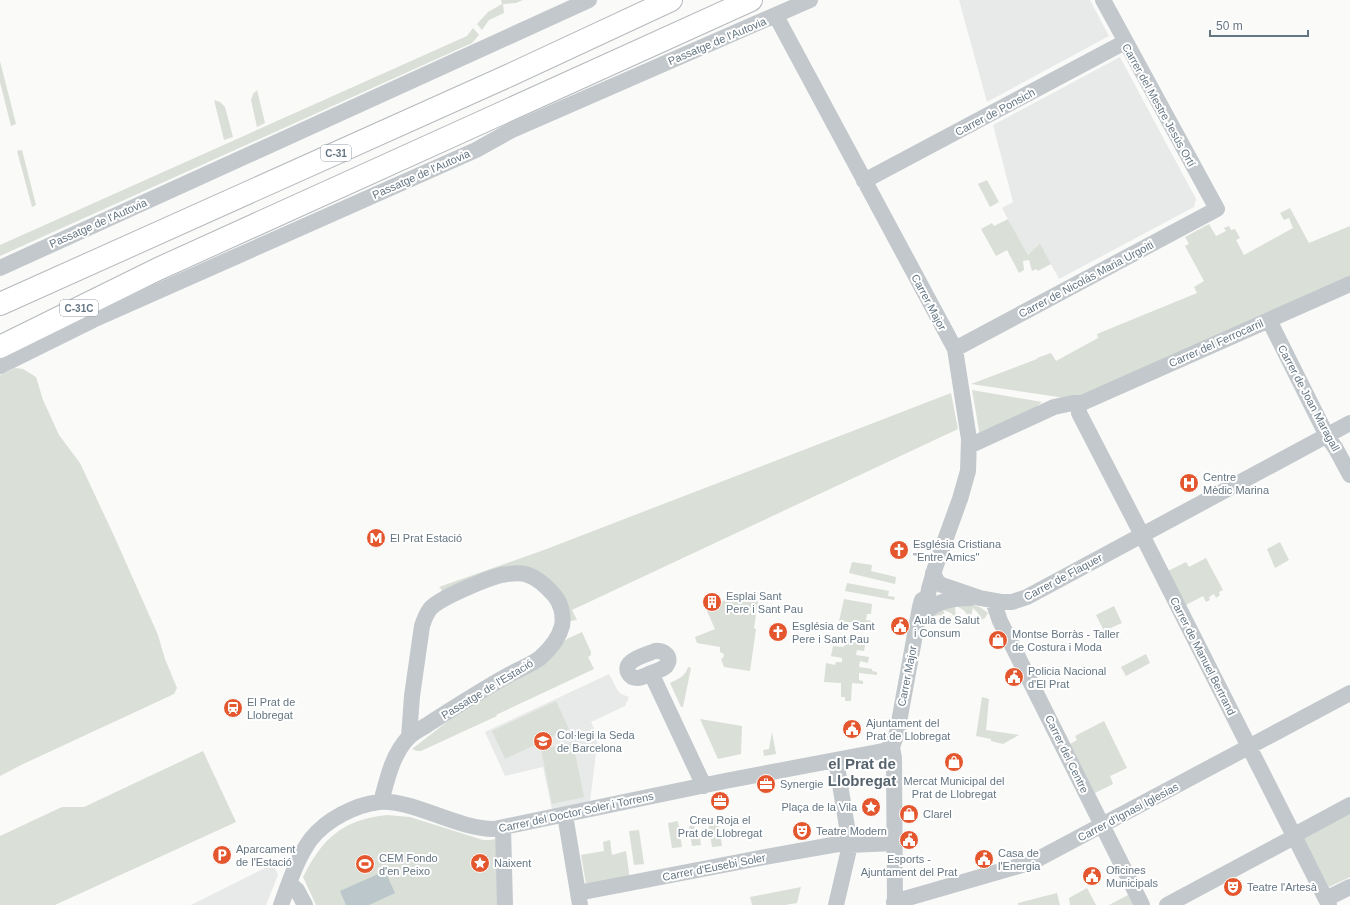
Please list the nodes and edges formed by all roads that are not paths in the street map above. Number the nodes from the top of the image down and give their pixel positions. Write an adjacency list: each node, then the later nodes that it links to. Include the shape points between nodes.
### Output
1 (589, 0): 10 (street, Passatge de l'Autovia)
2 (671, 0): 13 (highway, C-31)
3 (752, 0): 11 (highway)
4 (810, 0): 6 (street, Passatge de l'Autovia)
5 (1103, 0): 7 (street, Carrer del Mestre Jesús Ortí)
6 (776, 16): 8 (street, Carrer Major); 18 (street, Passatge de l'Autovia, via 510,131 476,150 93,320)
7 (1125, 42): 8 (street, Carrer de Ponsich); 9 (street, Carrer del Mestre Jesús Ortí)
8 (864, 181): 17 (street, Carrer Major)
9 (1216, 209): 17 (street, Carrer de Nicolás Maria Urgoiti)
10 (0, 268)
11 (158, 269): 15 (highway); 16 (highway, C-31C)
12 (1350, 284): 14 (street, Carrer del Ferrocarril)
13 (0, 304)
14 (1269, 320): 19 (street, Carrer del Ferrocarril); 21 (street, Carrer de Joan Maragall)
15 (0, 331)
16 (0, 347)
17 (955, 349): 22 (street, Carrer Major)
18 (0, 366)
19 (1080, 405): 22 (street, Carrer del Ferrocarril, via 1073,403 1054,407); 24 (street, Carrer de Manuel Bertrand, via 1079,413)
20 (1350, 423): 21 (street, Carrer de Flaquer)
21 (1327, 436): 23 (street, Carrer de Joan Maragall); 24 (street, Carrer de Flaquer)
22 (969, 443): 25 (street, Carrer Major, via 968,471)
23 (1350, 475)
24 (1142, 535): 28 (street, Carrer de Flaquer, via 1027,597 1012,602); 35 (street, Carrer de Manuel Bertrand)
25 (933, 573): 26 (street, via 938,583); 27 (street, Carrer Major)
26 (952, 588): 27 (street, via 939,589); 28 (street)
27 (928, 594): 29 (street, Carrer Major); 30 (street, Carrer Major, via 922,601)
28 (986, 600): 29 (street, Carrer de Flaquer, via 953,598 944,600); 41 (street, Carrer del Centre, via 1000,621)
29 (925, 612): 30 (street)
30 (916, 628): 34 (street, Carrer Major, via 897,733)
31 (651, 673): 37 (street)
32 (1350, 693): 35 (street, Carrer d'Ignasi Iglesias)
33 (408, 737): 33 (street, Passatge de l'Estació, via 541,657 555,641 562,625 561,608 550,590 536,578 524,574 509,574 464,589 431,608 422,626); 38 (street, Passatge de l'Estació, via 388,774)
34 (892, 747): 36 (street); 44 (street)
35 (1249, 748): 41 (street, Carrer d'Ignasi Iglesias); 43 (street, Carrer de Manuel Bertrand)
36 (833, 760): 37 (street, Carrer del Doctor Soler i Torrens); 45 (street)
37 (704, 786): 40 (street, Carrer del Doctor Soler i Torrens)
38 (381, 802): 42 (street, Carrer del Doctor Soler i Torrens, via 406,805 477,828); 46 (street, Carrer del Doctor Soler i Torrens, via 360,807 330,821 308,844)
39 (1350, 805): 43 (street)
40 (565, 815): 42 (street, Carrer del Doctor Soler i Torrens); 48 (street)
41 (1102, 825): 50 (street, Carrer d'Ignasi Iglesias, via 1022,865); 55 (street, Carrer del Centre)
42 (503, 828): 53 (street)
43 (1296, 835): 49 (street, Carrer de Manuel Bertrand); 56 (street)
44 (894, 843): 45 (street); 50 (street)
45 (850, 845): 48 (street, Carrer d'Eusebi Soler, via 838,844 765,857); 54 (street)
46 (289, 883): 51 (street, Carrer del Doctor Soler i Torrens); 52 (street, via 297,890)
47 (1350, 887): 49 (street)
48 (579, 899)
49 (1327, 902)
50 (895, 904)
51 (281, 905)
52 (305, 905)
53 (505, 905)
54 (836, 905)
55 (1142, 905)
56 (1167, 905)

